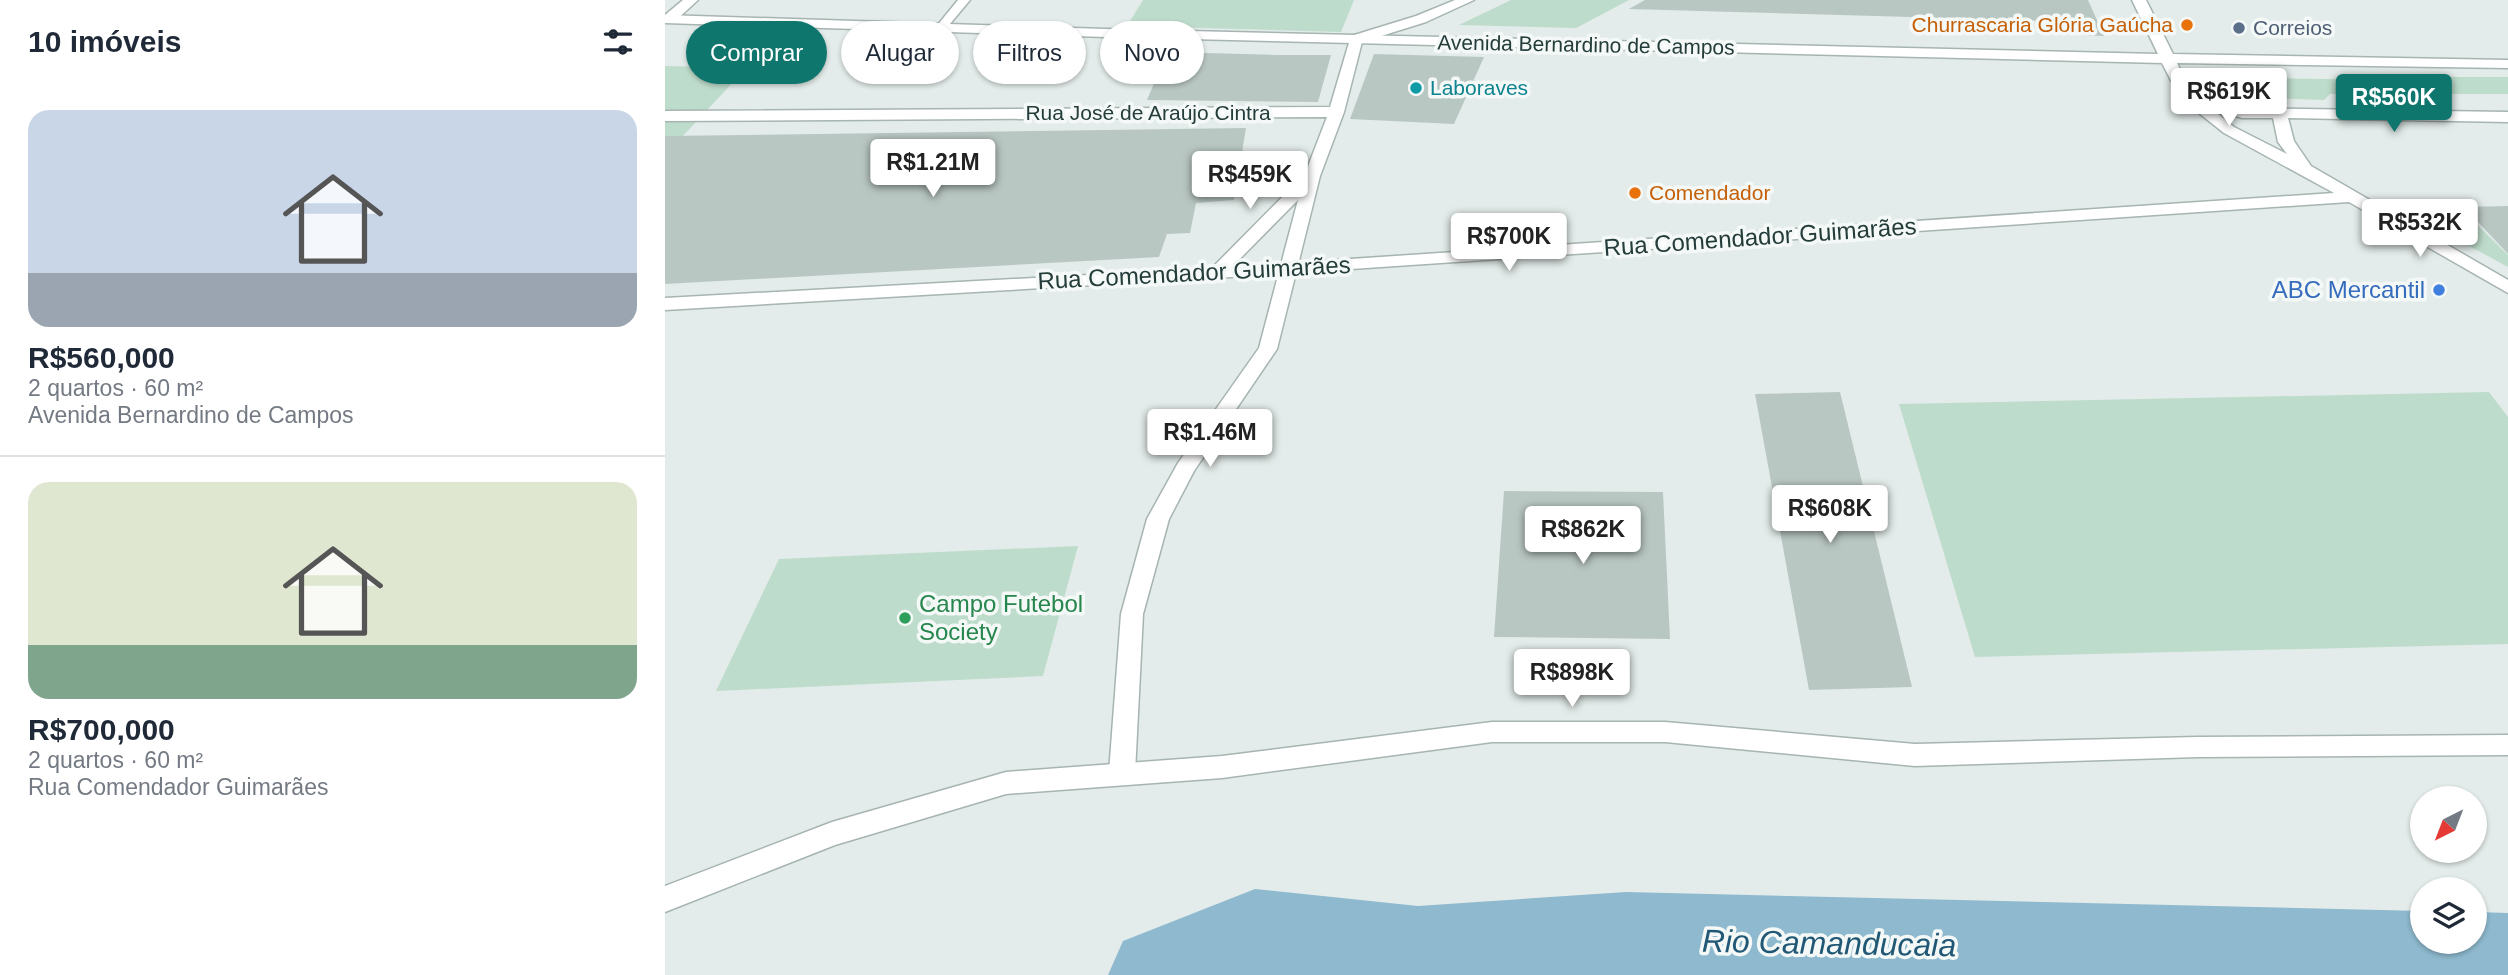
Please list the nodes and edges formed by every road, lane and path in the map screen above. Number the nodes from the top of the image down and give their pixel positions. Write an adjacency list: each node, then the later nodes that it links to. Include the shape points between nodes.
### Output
1 (691, 0): 5 (street)
2 (964, 0): 6 (lane)
3 (1467, 0): 9 (street)
4 (2139, 0): 10 (street)
5 (667, 19): 7 (street, Avenida Bernardino de Campos)
6 (947, 21)
7 (841, 25)
8 (959, 29): 9 (street, Avenida Bernardino de Campos)
9 (1356, 39): 10 (street, Avenida Bernardino de Campos); 13 (street)
10 (2170, 60): 11 (street, Avenida Bernardino de Campos); 12 (street)
11 (2508, 64)
12 (2185, 95): 14 (street, via 2242,113); 17 (street, via 2229,130)
13 (1336, 112): 15 (street, Rua José de Araújo Cintra); 18 (street)
14 (2280, 115): 16 (street); 17 (street, via 2286,142)
15 (665, 116)
16 (2508, 117)
17 (2310, 172): 19 (street)
18 (1312, 176): 20 (street); 21 (street)
19 (2351, 197): 20 (street, Rua Comendador Guimarães); 22 (street)
20 (1290, 268): 21 (street, Rua Comendador Guimarães); 25 (street, via 1268,349 1185,468 1158,519 1132,614)
21 (1216, 273): 23 (street, Rua Comendador Guimarães)
22 (2508, 288)
23 (665, 304)
24 (2508, 744): 25 (street, via 1915,755 1665,733 1492,732 1276,761)
25 (1122, 773): 26 (street, via 1006,783 832,834)
26 (665, 899)

